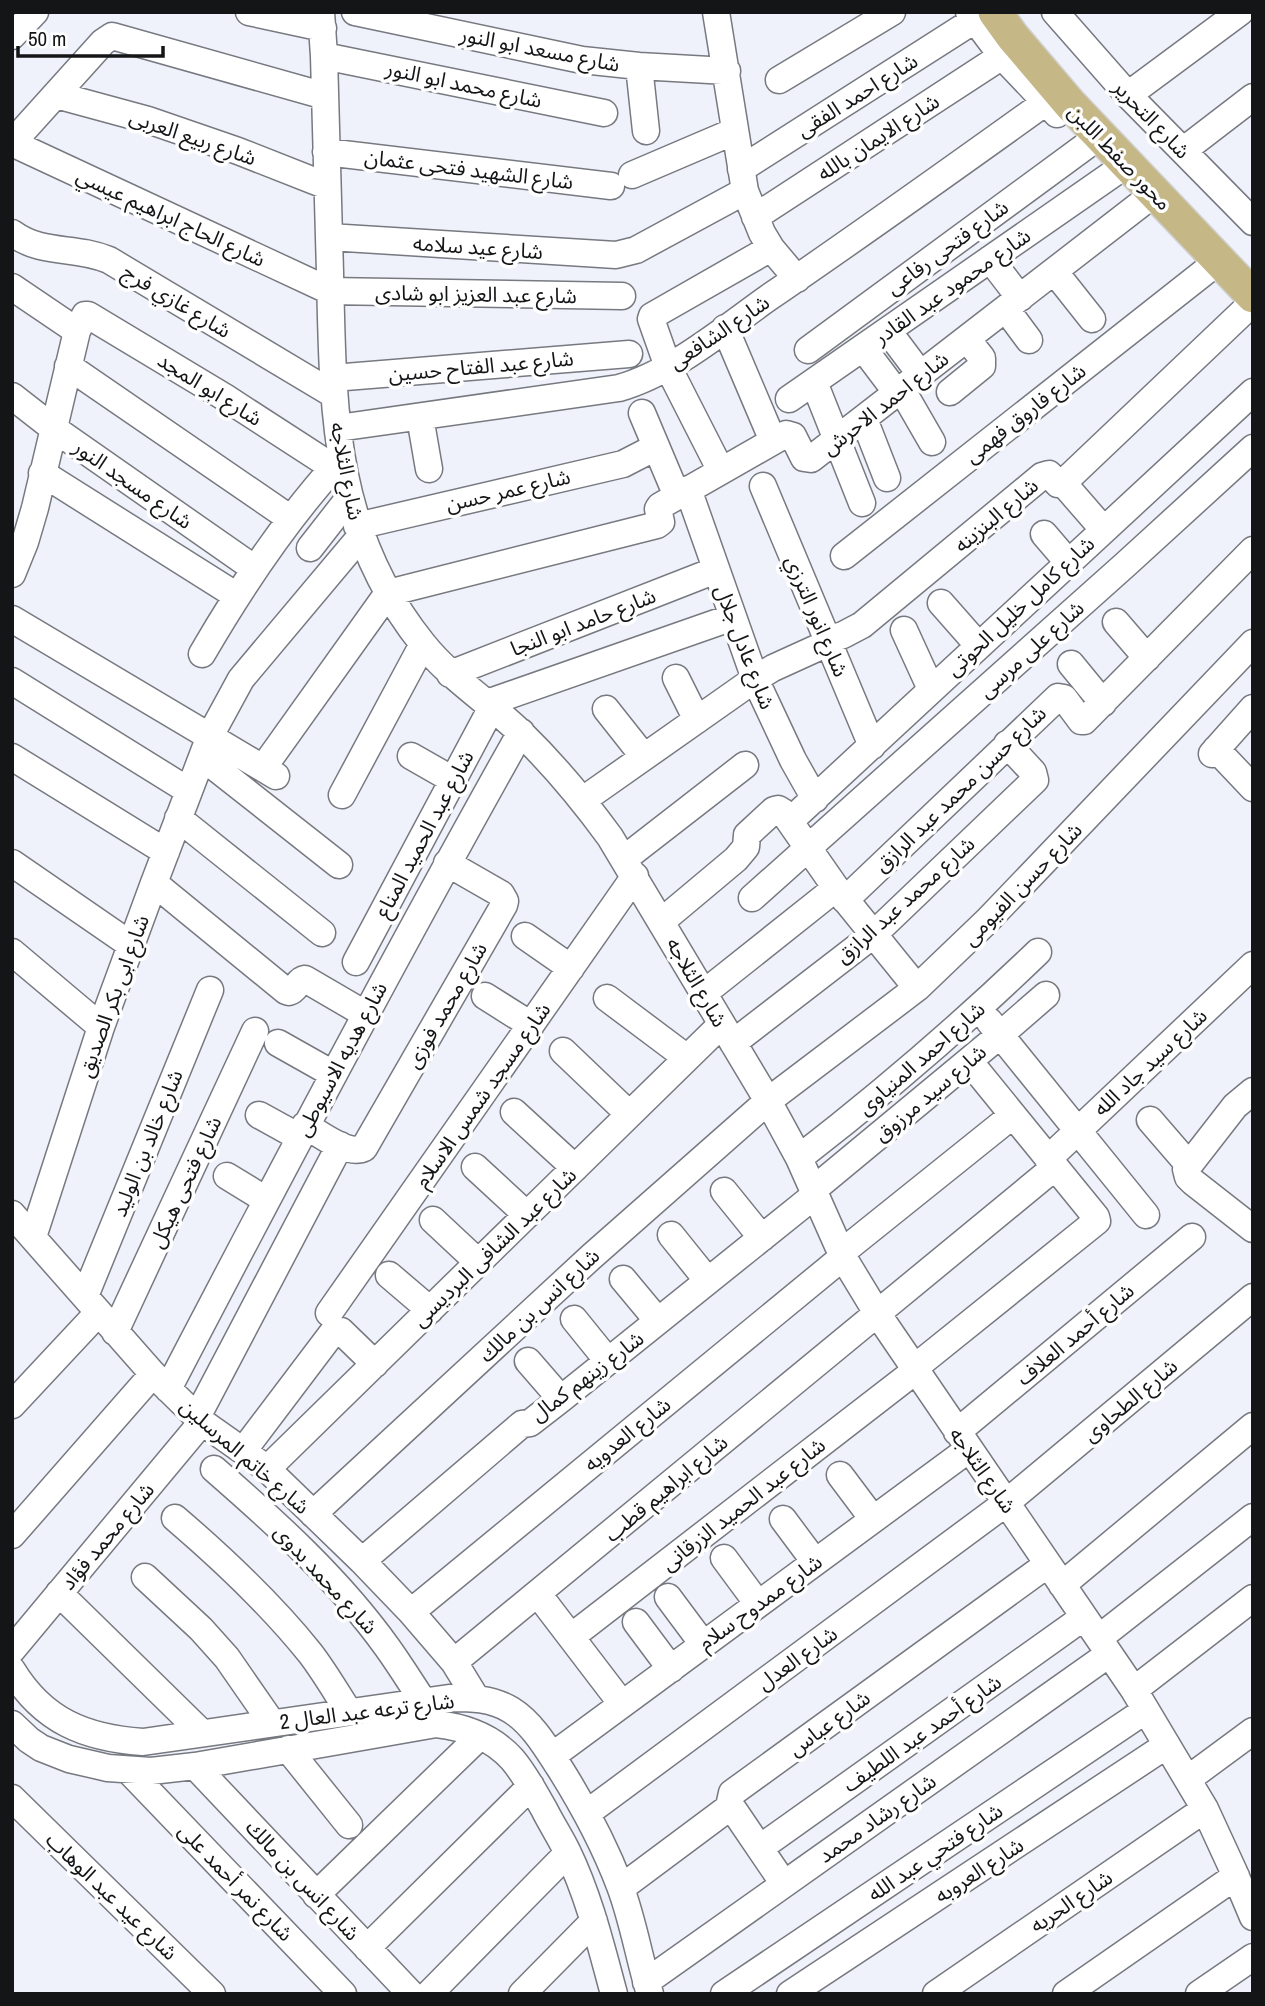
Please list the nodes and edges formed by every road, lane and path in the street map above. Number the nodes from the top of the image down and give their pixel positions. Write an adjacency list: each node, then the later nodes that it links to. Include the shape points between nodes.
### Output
1 (250, 12): 9 (street)
2 (355, 12): 12 (street, شارع مسعد ابو النور, via 582,60)
3 (716, 12): 13 (street)
4 (892, 12): 14 (street)
5 (1009, 12): 44 (main road, محور صفط اللبن)
6 (1055, 12): 17 (street, شارع التحرير)
7 (979, 15): 11 (street); 28 (street, شارع احمد الفقى); 44 (main road, محور صفط اللبن, via 1013,37)
8 (1228, 16): 17 (street)
9 (322, 20): 10 (street, شارع الثلاجه)
10 (324, 55): 16 (street, شارع الثلاجه); 20 (street, شارع محمد ابو النور)
11 (1002, 55): 19 (street); 31 (street, شارع الايمان بالله)
12 (639, 66): 13 (street, شارع مسعد ابو النور); 21 (street)
13 (727, 71): 22 (street)
14 (779, 79)
15 (56, 95): 16 (street, via 108,37 116,36); 23 (street); 29 (street, شارع ربيع العربى, via 187,133)
16 (325, 96): 26 (street, شارع الثلاجه)
17 (1128, 96): 25 (street, شارع التحرير)
18 (1253, 97): 25 (street)
19 (1046, 102): 24 (street); 40 (street, شارع الشافعى)
20 (604, 113)
21 (646, 131)
22 (735, 131): 26 (street, شارع الشهيد فتحى عثمان, via 622,181); 28 (street)
23 (12, 143): 42 (street, شارع الحاج ابراهيم عيسي)
24 (1087, 145): 27 (street); 53 (street, شارع فتحى رفاعى)
25 (1184, 150): 32 (street, شارع التحرير)
26 (326, 152): 29 (street, شارع الثلاجه)
27 (1114, 173): 30 (street); 37 (street, شارع محمود عبد القادر)
28 (743, 180): 31 (street); 36 (street, شارع احمد الفقى)
29 (327, 186): 34 (street, شارع الثلاجه)
30 (1142, 203): 38 (street); 39 (street, شارع احمد الاحرش)
31 (755, 218): 35 (street)
32 (1253, 222)
33 (12, 233): 58 (street, شارع غازي فرج, via 40,247 81,251 109,260)
34 (329, 237): 36 (street, شارع عيد سلامه, via 606,256); 42 (street, شارع الثلاجه)
35 (771, 248): 40 (street); 56 (street, via 652,316)
36 (626, 253)
37 (990, 259): 45 (street); 49 (street, شارع محمود عبد القادر)
38 (1207, 270): 44 (street); 91 (street, شارع فاروق فهمى)
39 (1054, 271): 45 (street, شارع احمد الاحرش); 46 (street)
40 (797, 279): 48 (street, شارع الشافعى)
41 (12, 288): 47 (street, شارع ابو المجد)
42 (330, 291): 43 (street, شارع عبد العزيز ابو شادى); 58 (street, شارع الثلاجه)
43 (622, 296)
44 (1251, 302): 79 (street, شارع البنزينه)
45 (1013, 304): 50 (street, شارع احمد الاحرش); 51 (street)
46 (1092, 319)
47 (81, 323): 55 (street); 74 (street, شارع ابو المجد, via 88,315)
48 (725, 328): 56 (street, شارع الشافعى); 70 (street)
49 (888, 331): 52 (street, شارع محمود عبد القادر); 59 (street)
50 (967, 339): 59 (street, شارع احمد الاحرش); 60 (street, via 982,358 982,366)
51 (1029, 340)
52 (863, 348): 57 (street, شارع محمود عبد القادر); 59 (street)
53 (808, 350)
54 (629, 354): 58 (street, شارع عبد الفتاح حسين)
55 (68, 366): 67 (street); 84 (street)
56 (668, 367): 65 (street, شارع الشافعى, via 619,388); 76 (street)
57 (814, 382): 63 (street, شارع محمود عبد القادر); 69 (street)
58 (333, 386): 68 (street, شارع الثلاجه)
59 (907, 386): 66 (street, شارع احمد الاحرش); 71 (street)
60 (950, 392)
61 (1253, 392): 85 (street, شارع كامل خليل الحوتى)
62 (12, 396): 67 (street, شارع مسجد النور)
63 (789, 399)
64 (642, 413): 72 (street, شارع عادل جلال)
65 (420, 417): 68 (street, شارع الشافعى); 75 (street)
66 (864, 419): 69 (street, شارع احمد الاحرش); 78 (street)
67 (53, 428): 77 (street); 93 (street, شارع مسجد النور)
68 (338, 428): 74 (street, شارع الثلاجه)
69 (836, 440): 70 (street, شارع احمد الاحرش, via 807,460 791,435); 83 (street)
70 (773, 441): 76 (street)
71 (932, 442)
72 (656, 447): 81 (street, شارع عادل جلال); 86 (street, شارع عمر حسن, via 623,464)
73 (1253, 448): 136 (street, شارع على مرسى)
74 (338, 463): 82 (street, شارع الثلاجه); 84 (street)
75 (429, 468)
76 (721, 471): 81 (street)
77 (42, 473): 88 (street, via 35,508); 97 (street)
78 (887, 478)
79 (1063, 483): 85 (street); 103 (street, شارع البنزينه, via 1058,484 1049,474 1042,476 862,625)
80 (763, 486): 103 (street, شارع انور الترزي)
81 (683, 493): 94 (street, شارع عادل جلال); 96 (street, via 658,507 661,519 657,525)
82 (349, 498): 86 (street, شارع الثلاجه); 89 (street)
83 (862, 503)
84 (291, 519): 93 (street)
85 (1103, 529): 92 (street, شارع كامل خليل الحوتى)
86 (359, 531): 96 (street, شارع الثلاجه); 122 (street, شارع ابى بكر الصديق, via 246,673)
87 (1044, 534): 92 (street)
88 (19, 535): 95 (street)
89 (310, 548)
90 (1253, 550): 108 (street, شارع حسن محمد عبد الرازق)
91 (844, 556)
92 (1068, 562): 106 (street, شارع كامل خليل الحوتى)
93 (255, 569): 97 (street)
94 (716, 570): 99 (street, شارع عادل جلال); 110 (street, شارع حامد ابو النجا)
95 (12, 574)
96 (388, 593): 105 (street, شارع الثلاجه); 122 (street, via 270,772)
97 (237, 596): 107 (street)
98 (941, 603): 106 (street)
99 (733, 617): 112 (street, شارع عادل جلال); 116 (street)
100 (12, 619): 122 (street)
101 (1116, 622): 108 (street)
102 (904, 630): 114 (street)
103 (828, 641): 112 (street); 123 (street, شارع انور الترزي)
104 (1253, 643): 155 (street, شارع حسن الفيومى)
105 (424, 644): 110 (street, شارع الثلاجه); 131 (street)
106 (978, 645): 114 (street, شارع كامل خليل الحوتى)
107 (202, 654)
108 (1147, 658): 115 (street, شارع حسن محمد عبد الرازق)
109 (1071, 664): 115 (street)
110 (450, 674): 116 (street, شارع الثلاجه)
111 (676, 678): 119 (street)
112 (755, 679): 119 (street); 132 (street, شارع عادل جلال)
113 (12, 681): 130 (street)
114 (931, 689): 123 (street, شارع كامل خليل الحوتى)
115 (1103, 703): 121 (street, شارع حسن محمد عبد الرازق, via 1082,721 1064,698 1058,697)
116 (490, 705): 120 (street, شارع الثلاجه); 128 (street, شارع عبد الحميد المناع)
117 (1253, 708): 129 (street, via 1214,751)
118 (606, 709): 126 (street)
119 (697, 720): 126 (street)
120 (521, 733): 133 (street, شارع الثلاجه); 139 (street, شارع هديه الاسيوطى)
121 (1007, 744): 143 (street, شارع حسن محمد عبد الرازق); 147 (street, شارع محمد عبد الرازق, via 1035,780)
122 (206, 746): 130 (street, شارع ابى بكر الصديق); 140 (street)
123 (872, 746): 132 (street, شارع كامل خليل الحوتى)
124 (411, 756): 128 (street)
125 (12, 757): 137 (street)
126 (644, 757): 133 (street)
127 (745, 765): 141 (street, شارع مسجد شمس الاسلام)
128 (453, 780): 152 (street, شارع عبد الحميد المناع)
129 (1253, 788)
130 (189, 791): 134 (street, شارع ابى بكر الصديق)
131 (342, 795)
132 (815, 799): 135 (street, شارع كامل خليل الحوتى)
133 (583, 800): 141 (street, شارع الثلاجه)
134 (178, 818): 137 (street, شارع ابى بكر الصديق); 146 (street)
135 (790, 821): 136 (street); 145 (street, via 774,810 747,835 746,847 736,859)
136 (808, 850): 143 (street); 144 (street, شارع على مرسى)
137 (166, 852): 142 (street, شارع ابى بكر الصديق)
138 (12, 863): 149 (street)
139 (447, 863): 162 (street, شارع هديه الاسيوطى); 180 (street, شارع محمد فوزى, via 501,894 504,905 364,1148 354,1151)
140 (339, 865)
141 (629, 867): 145 (street, شارع الثلاجه); 154 (street, شارع مسجد شمس الاسلام)
142 (154, 883): 149 (street, شارع ابى بكر الصديق); 162 (street, via 286,991 294,991 304,979)
143 (840, 894): 147 (street); 157 (street, شارع حسن محمد عبد الرازق)
144 (752, 898)
145 (662, 921): 157 (street, شارع الثلاجه)
146 (321, 933)
147 (873, 934): 155 (street); 165 (street, شارع محمد عبد الرازق)
148 (525, 936): 154 (street)
149 (131, 945): 164 (street, شارع ابى بكر الصديق)
150 (12, 952): 164 (street)
151 (1038, 952): 161 (street, شارع احمد المنياوى)
152 (355, 962)
153 (1253, 965): 179 (street, شارع سيد جاد الله)
154 (571, 968): 163 (street, شارع مسجد شمس الاسلام)
155 (917, 988): 171 (street, شارع حسن الفيومى)
156 (210, 990): 207 (street, شارع خالد بن الوليد)
157 (704, 993): 165 (street, شارع الثلاجه)
158 (1046, 995): 166 (street, شارع سيد مرزوق)
159 (485, 996): 163 (street)
160 (607, 998): 168 (street)
161 (979, 1009): 166 (street); 181 (street, شارع احمد المنياوى)
162 (365, 1014): 170 (street, شارع هديه الاسيوطى)
163 (531, 1025): 208 (street, شارع مسجد شمس الاسلام)
164 (101, 1027): 196 (street, شارع ابى بكر الصديق)
165 (728, 1033): 168 (street, شارع عبد الشافى البرديسى); 171 (street, شارع الثلاجه)
166 (1000, 1035): 169 (street, شارع سيد مرزوق); 179 (street)
167 (563, 1051): 174 (street)
168 (687, 1058): 174 (street, شارع عبد الشافى البرديسى)
169 (969, 1061): 176 (street); 188 (street, شارع سيد مرزوق)
170 (332, 1074): 178 (street, شارع هديه الاسيوطى); 207 (street, شارع فتحى هيكل, via 267,1037)
171 (768, 1101): 181 (street, شارع الثلاجه); 226 (street, شارع انس بن مالك, via 590,1257)
172 (1247, 1106): 183 (street)
173 (514, 1112): 185 (street)
174 (629, 1114): 185 (street, شارع عبد الشافى البرديسى)
175 (259, 1115): 178 (street)
176 (1013, 1115): 182 (street); 199 (street, شارع العدويه)
177 (1150, 1120): 183 (street)
178 (302, 1131): 180 (street); 189 (street, شارع هديه الاسيوطى)
179 (1078, 1131): 182 (street, شارع سيد جاد الله); 192 (street)
180 (340, 1145): 218 (street)
181 (799, 1158): 188 (street, شارع الثلاجه)
182 (1052, 1163): 206 (street, شارع سيد جاد الله); 214 (street, شارع عبد الحميد الزرقانى, via 1096,1217 1095,1223)
183 (1188, 1164): 194 (street, via 1188,1177)
184 (475, 1167): 191 (street)
185 (575, 1168): 191 (street, شارع عبد الشافى البرديسى)
186 (227, 1176): 189 (street)
187 (724, 1191): 198 (street)
188 (814, 1193): 198 (street, شارع زينهم كمال); 199 (street, شارع الثلاجه)
189 (266, 1200): 215 (street, شارع هديه الاسيوطى)
190 (12, 1214): 196 (street, شارع خاتم المرسلين)
191 (527, 1215): 200 (street, شارع عبد الشافى البرديسى)
192 (1146, 1216)
193 (433, 1220): 200 (street)
194 (1253, 1229)
195 (671, 1235): 203 (street)
196 (33, 1237): 207 (street, شارع خاتم المرسلين)
197 (1192, 1237): 220 (street, شارع أحمد العلاف)
198 (762, 1238): 203 (street, شارع زينهم كمال)
199 (842, 1255): 206 (street, شارع الثلاجه); 242 (street, شارع العدويه)
200 (479, 1262): 205 (street, شارع عبد الشافى البرديسى)
201 (388, 1275): 205 (street)
202 (623, 1279): 210 (street)
203 (708, 1281): 210 (street, شارع زينهم كمال)
204 (1253, 1297): 225 (street, شارع الطحاوى)
205 (430, 1310): 213 (street, شارع عبد الشافى البرديسى)
206 (877, 1313): 214 (street, شارع الثلاجه); 238 (street, شارع ابراهيم قطب)
207 (99, 1314): 215 (street, شارع خاتم المرسلين); 217 (street)
208 (329, 1314)
209 (574, 1319): 212 (street)
210 (658, 1321): 212 (street, شارع زينهم كمال)
211 (528, 1361): 216 (street)
212 (608, 1361): 216 (street, شارع زينهم كمال)
213 (375, 1364): 221 (street, via 341,1331 333,1332); 223 (street, شارع عبد الشافى البرديسى)
214 (914, 1370): 220 (street, شارع الثلاجه); 245 (street, شارع عبد الحميد الزرقانى)
215 (160, 1381): 218 (street, شارع خاتم المرسلين); 231 (street, شارع هديه الاسيوطى)
216 (561, 1399): 233 (street, شارع زينهم كمال, via 522,1424)
217 (12, 1405)
218 (199, 1420): 221 (street, شارع خاتم المرسلين); 237 (street, شارع محمد فؤاد)
219 (1253, 1426): 235 (street, شارع عباس)
220 (963, 1440): 225 (street, شارع الثلاجه); 230 (street, شارع ممدوح سلام)
221 (243, 1451): 223 (street, شارع خاتم المرسلين)
222 (214, 1469): 253 (street, شارع محمد بدوى, via 270,1518 347,1598)
223 (267, 1469): 226 (street, شارع خاتم المرسلين)
224 (840, 1475): 230 (street)
225 (1006, 1503): 235 (street, شارع الثلاجه); 272 (street, شارع العدل)
226 (313, 1514): 233 (street, شارع خاتم المرسلين)
227 (1253, 1517): 244 (street)
228 (175, 1518): 255 (street, via 270,1606 311,1654)
229 (783, 1519): 234 (street)
230 (873, 1519): 234 (street, شارع ممدوح سلام)
231 (12, 1535)
232 (724, 1558): 241 (street)
233 (362, 1561): 242 (street, شارع خاتم المرسلين)
234 (815, 1562): 241 (street, شارع ممدوح سلام)
235 (1055, 1574): 244 (street, شارع الثلاجه); 270 (street, شارع عباس, via 732,1793)
236 (145, 1577): 256 (street, via 227,1658)
237 (59, 1594): 247 (street, شارع محمد فؤاد); 259 (street)
238 (538, 1594): 245 (street); 248 (street, شارع ابراهيم قطب)
239 (668, 1597): 246 (street)
240 (1253, 1598): 252 (street, شارع فتحي عبد الله)
241 (758, 1604): 246 (street, شارع ممدوح سلام)
242 (411, 1612): 248 (street, شارع خاتم المرسلين)
243 (636, 1622): 249 (street)
244 (1097, 1636): 252 (street, شارع الثلاجه); 274 (street, شارع أحمد عبد اللطيف); 277 (street, شارع رشاد محمد)
245 (571, 1637): 254 (street)
246 (703, 1644): 249 (street, شارع ممدوح سلام)
247 (12, 1650)
248 (454, 1662): 251 (street, شارع خاتم المرسلين)
249 (671, 1669): 254 (street, شارع ممدوح سلام)
250 (12, 1670): 259 (street, شارع ترعه عبد العال 2, via 39,1704 87,1733 143,1742)
251 (476, 1698): 253 (street, شارع ترعه عبد العال 2); 262 (street, شارع ترعه عبد العال 2, via 512,1711)
252 (1140, 1700): 261 (street, شارع الثلاجه); 291 (street, شارع فتحي عبد الله)
253 (423, 1701): 255 (street, شارع ترعه عبد العال 2)
254 (622, 1704): 262 (street, شارع ممدوح سلام)
255 (349, 1712): 256 (street, شارع ترعه عبد العال 2)
256 (272, 1723): 259 (street, شارع ترعه عبد العال 2)
257 (1253, 1731): 267 (street)
258 (14, 1733): 266 (street, شارع ترعه عبد العال 2, via 69,1759)
259 (202, 1733)
260 (480, 1736): 263 (street, شارع ترعه عبد العال 2, via 436,1724); 264 (street, شارع ترعه عبد العال 2); 279 (street)
261 (1167, 1745): 267 (street, شارع الثلاجه); 292 (street, شارع العروبه)
262 (546, 1747): 264 (street, شارع ممدوح سلام); 272 (street, شارع ترعه عبد العال 2)
263 (288, 1749): 265 (street, شارع ترعه عبد العال 2); 273 (street)
264 (512, 1760): 268 (street, شارع ترعه عبد العال 2)
265 (195, 1766): 266 (street, شارع ترعه عبد العال 2); 279 (street, شارع انس بن مالك)
266 (129, 1771): 286 (street, شارع نمر أحمد على)
267 (1188, 1779): 271 (street, شارع الثلاجه)
268 (531, 1786): 275 (street, شارع ترعه عبد العال 2); 282 (street)
269 (12, 1798): 285 (street, شارع عيد عبد الوهاب)
270 (731, 1806): 274 (street); 278 (street, شارع عباس)
271 (1205, 1809): 276 (street, شارع الثلاجه); 293 (street, شارع الحريه)
272 (587, 1813): 278 (street, شارع ترعه عبد العال 2)
273 (349, 1825)
274 (760, 1848): 277 (street)
275 (568, 1853): 281 (street, شارع ترعه عبد العال 2); 288 (street)
276 (1241, 1868): 280 (street, شارع الثلاجه); 294 (street)
277 (784, 1884): 284 (street, شارع رشاد محمد)
278 (621, 1888): 284 (street, شارع ترعه عبد العال 2)
279 (316, 1895): 282 (street, شارع انس بن مالك)
280 (1253, 1917)
281 (594, 1921): 289 (street); 290 (street, شارع ترعه عبد العال 2)
282 (368, 1948): 287 (street, شارع انس بن مالك)
283 (1253, 1957): 295 (street)
284 (648, 1988)
285 (212, 1994)
286 (343, 1994)
287 (411, 1994)
288 (429, 1994)
289 (522, 1994)
290 (614, 1994)
291 (724, 1994)
292 (790, 1994)
293 (936, 1994)
294 (1066, 1994)
295 (1199, 1994)

